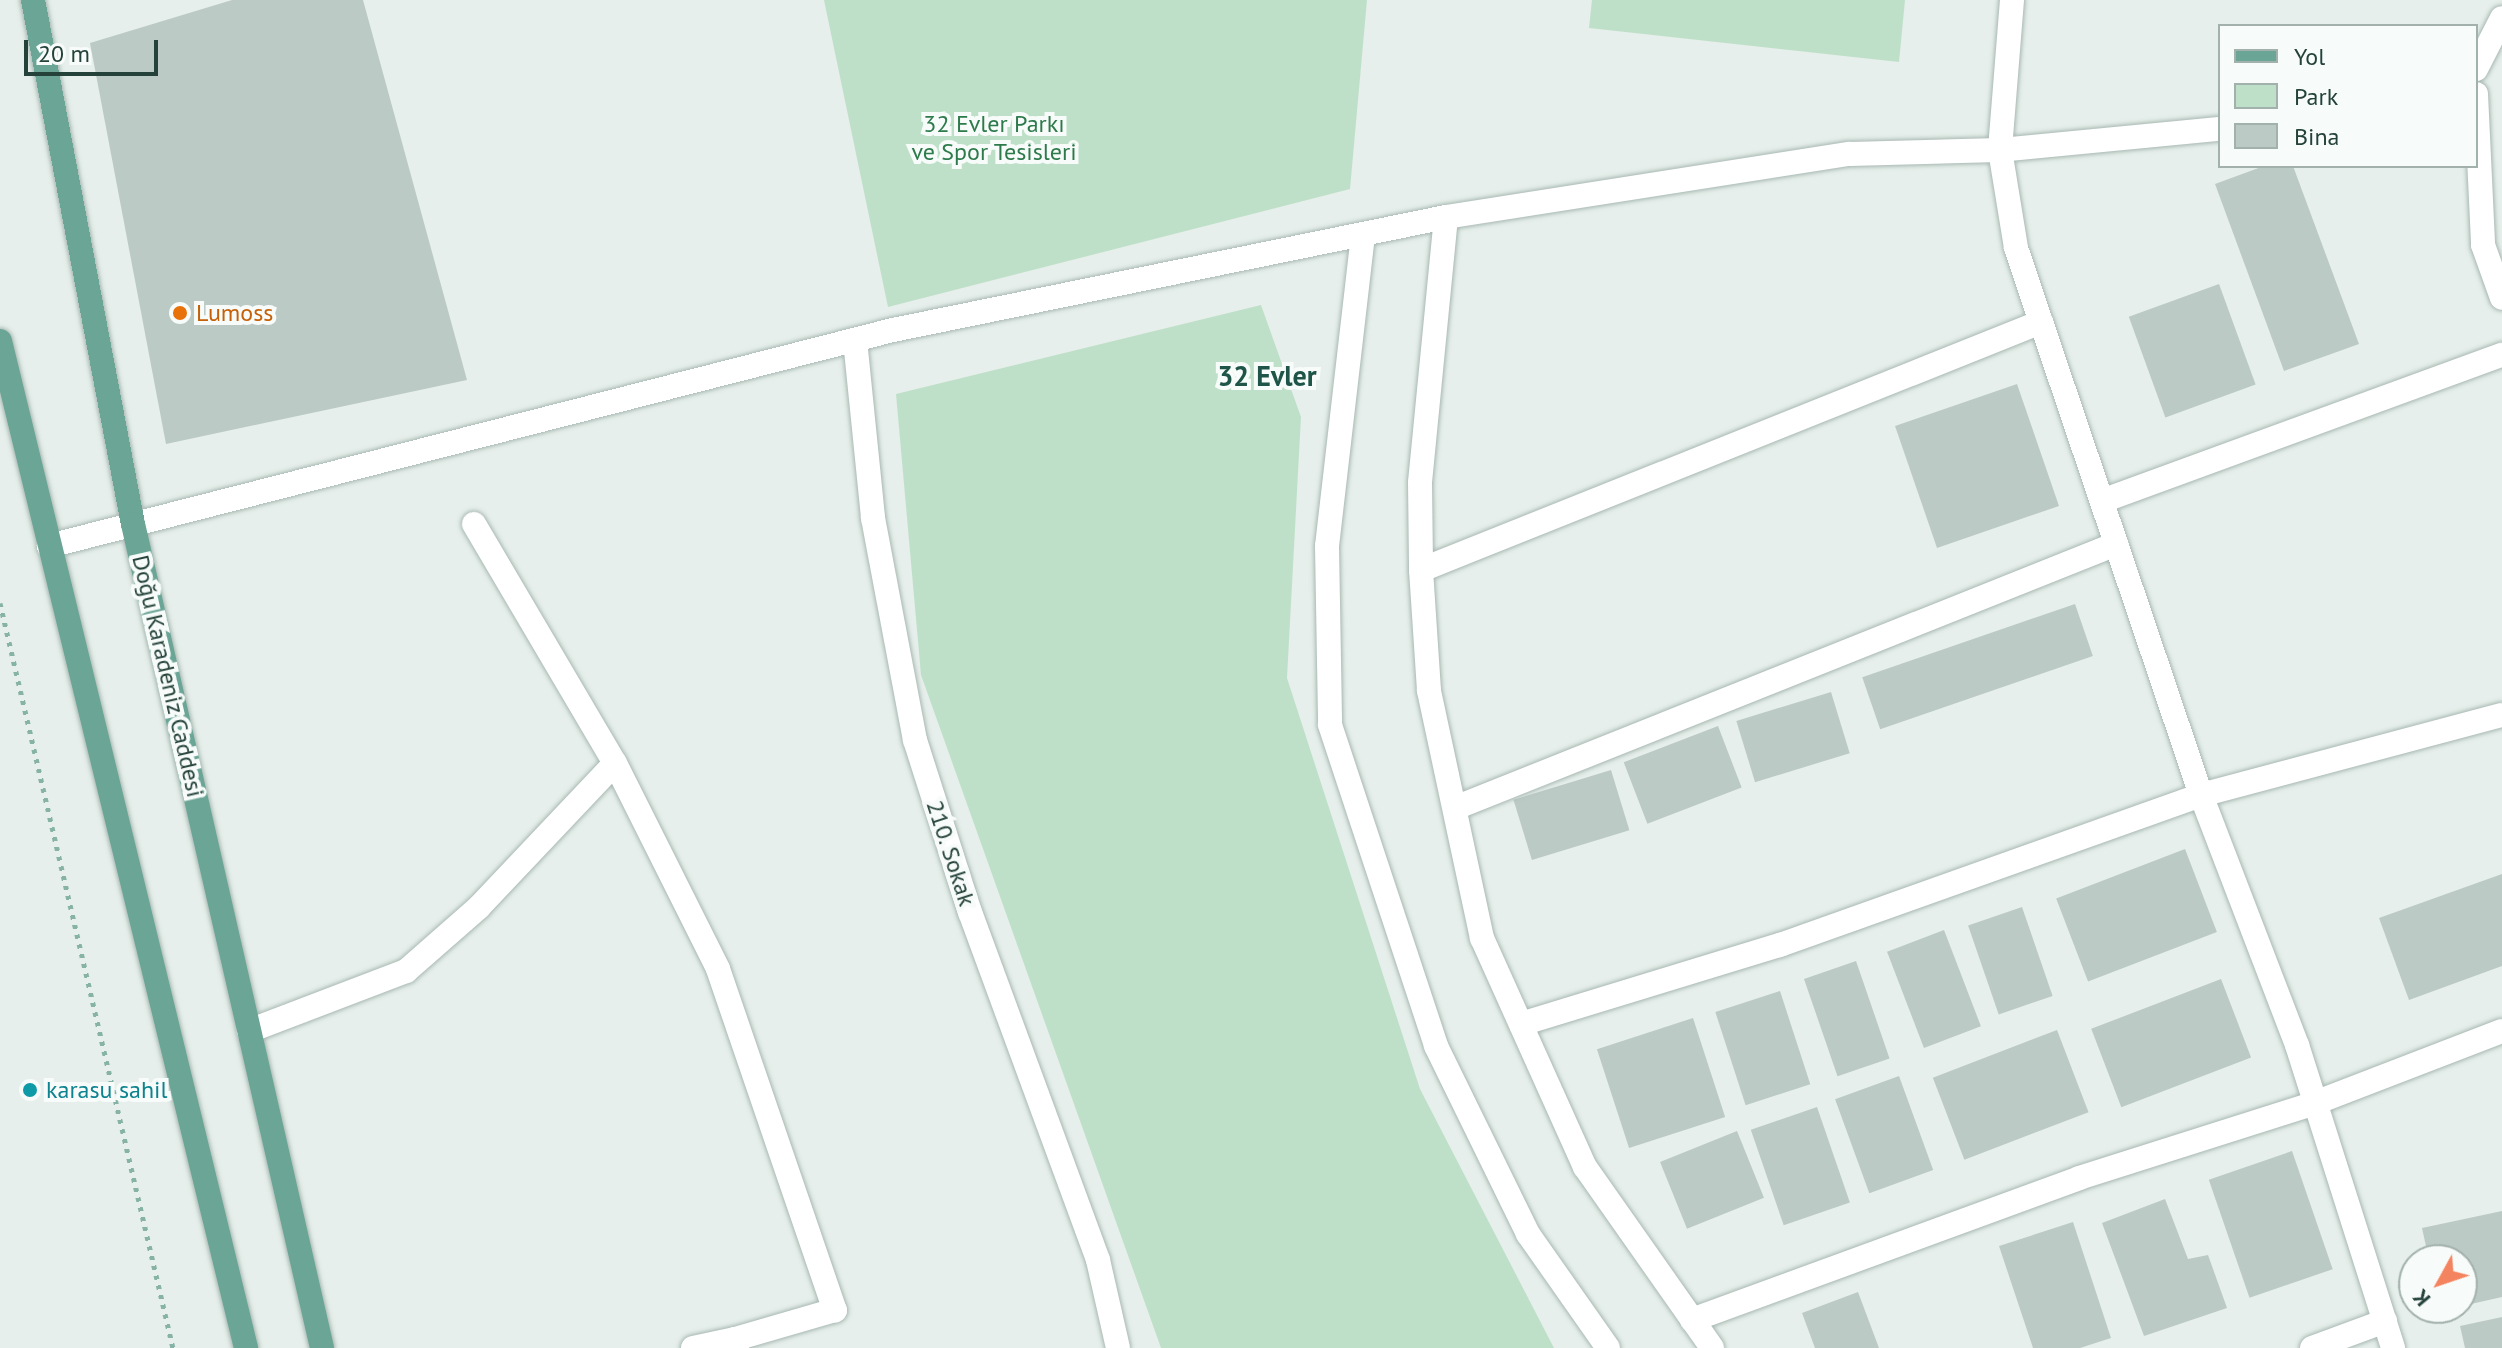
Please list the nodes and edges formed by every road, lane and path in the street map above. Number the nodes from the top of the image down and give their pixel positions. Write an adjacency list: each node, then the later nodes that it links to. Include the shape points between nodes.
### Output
1 (33, 0): 16 (main road, Doğu Karadeniz Caddesi)
2 (2012, 0): 6 (street)
3 (2502, 18): 4 (street)
4 (2478, 65)
5 (2218, 129): 6 (street)
6 (2000, 150): 8 (street, via 1850,154); 11 (street, via 2016,248)
7 (2478, 151): 10 (street, via 2483,245)
8 (1446, 217): 9 (street); 20 (street, via 1420,483)
9 (1363, 235): 12 (street); 38 (street, via 1327,546 1330,725 1436,1046 1528,1234)
10 (2502, 298)
11 (2041, 322): 15 (street); 20 (street)
12 (855, 340): 16 (street); 37 (street, 210. Sokak, via 873,518 915,740 970,912 1098,1260)
13 (0, 341): 19 (main road)
14 (2502, 355): 15 (street)
15 (2102, 501): 18 (street)
16 (133, 524): 19 (street); 27 (main road, Doğu Karadeniz Caddesi)
17 (474, 524): 23 (street)
18 (2116, 544): 24 (street); 25 (street)
19 (49, 546): 34 (main road)
20 (1421, 570): 25 (street, via 1429,691)
21 (0, 603): 33 (path)
22 (2502, 715): 24 (street)
23 (615, 763): 27 (street, via 478,908 406,971); 32 (street, via 718,969 835,1310)
24 (2201, 795): 26 (street, via 1780,945); 29 (street)
25 (1455, 808): 26 (street, via 1482,938)
26 (1521, 1024): 30 (street, via 1585,1167)
27 (249, 1031): 35 (main road, Doğu Karadeniz Caddesi)
28 (2502, 1031): 29 (street)
29 (2315, 1103): 30 (street, via 2079,1178); 31 (street)
30 (1692, 1320): 39 (street)
31 (2385, 1321): 40 (street); 41 (street)
32 (736, 1344): 36 (street)
33 (173, 1348)
34 (246, 1348)
35 (322, 1348)
36 (693, 1348)
37 (1118, 1348)
38 (1608, 1348)
39 (1712, 1348)
40 (2312, 1348)
41 (2393, 1348)

